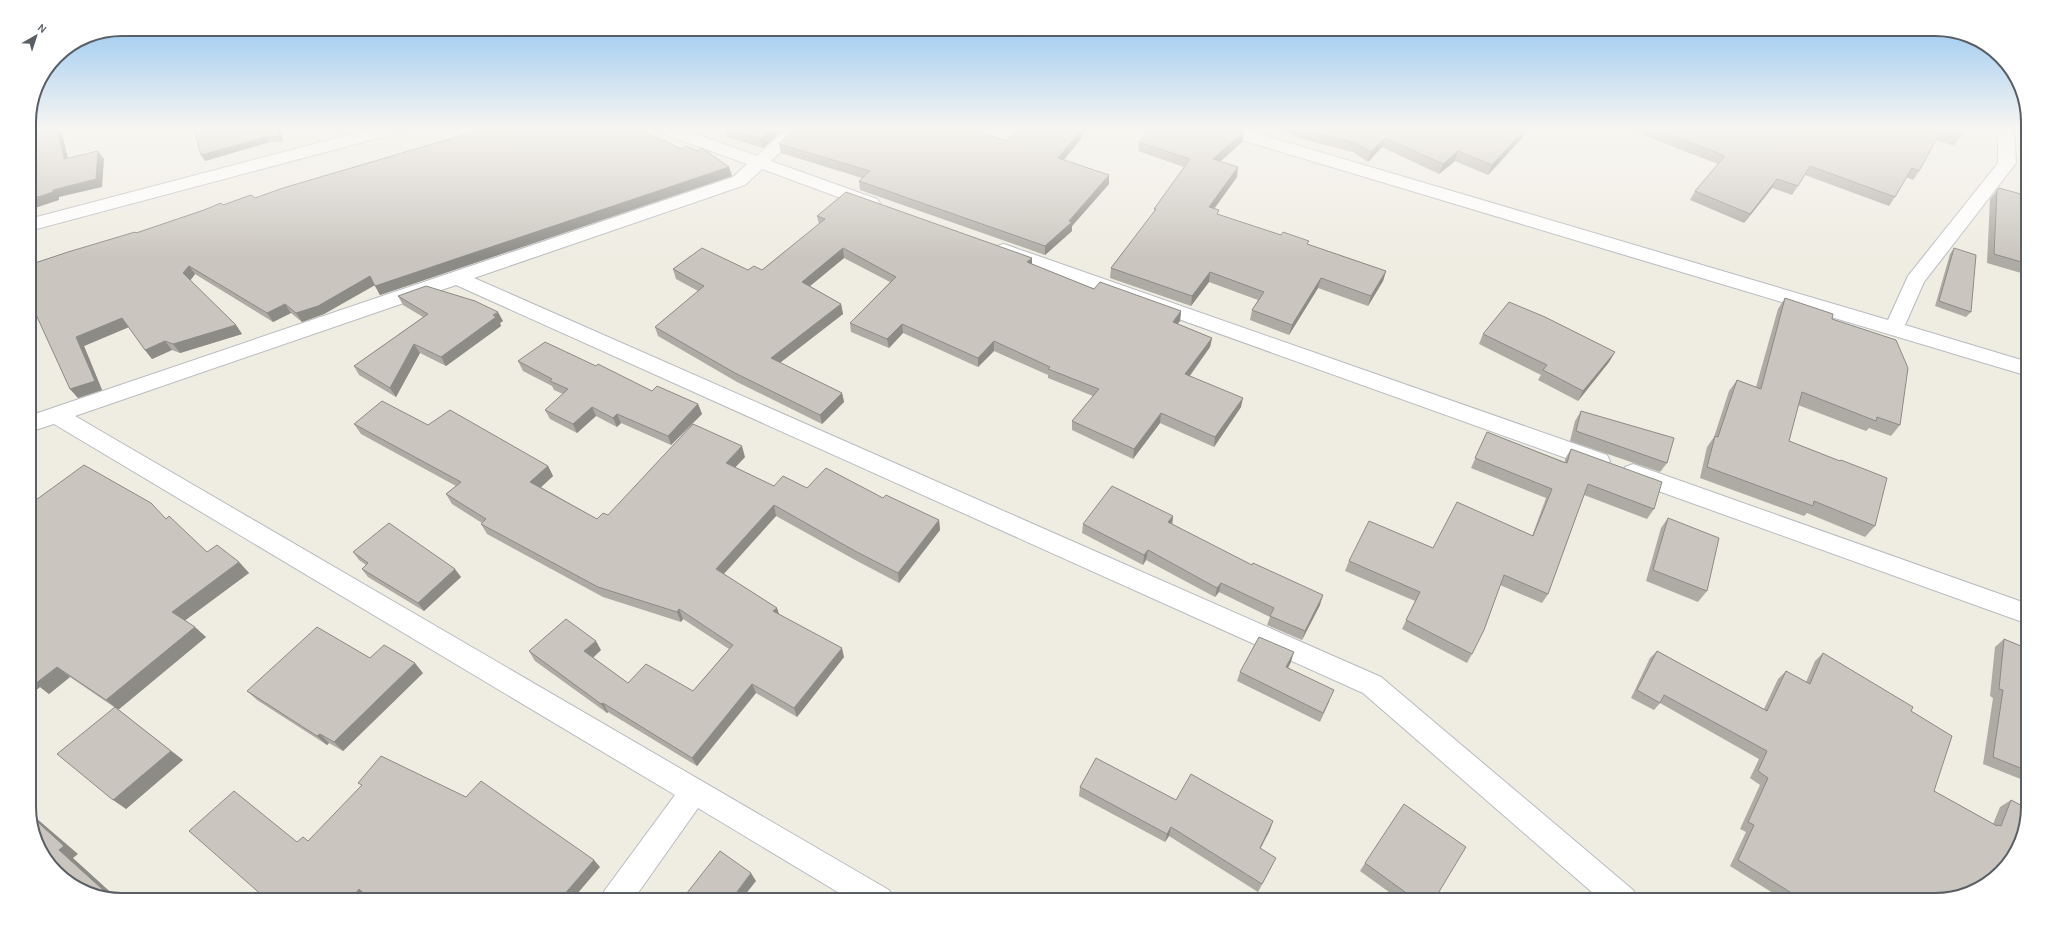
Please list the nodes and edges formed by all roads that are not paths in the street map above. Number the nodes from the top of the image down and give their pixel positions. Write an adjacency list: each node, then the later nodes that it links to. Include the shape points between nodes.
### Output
1 (231, 171): 7 (street)
2 (750, 171): 9 (street, via 739,181)
3 (783, 171): 6 (street)
4 (1365, 171): 10 (street)
5 (2000, 171): 10 (street, via 1915,280)
6 (886, 208)
7 (36, 223)
8 (984, 243): 14 (street)
9 (457, 278): 12 (street); 18 (street, via 1372,685)
10 (1893, 330): 11 (street)
11 (2021, 367)
12 (56, 415): 13 (street); 15 (street)
13 (36, 422)
14 (2021, 612)
15 (694, 791): 16 (street); 17 (street)
16 (620, 893)
17 (866, 893)
18 (1615, 893)

